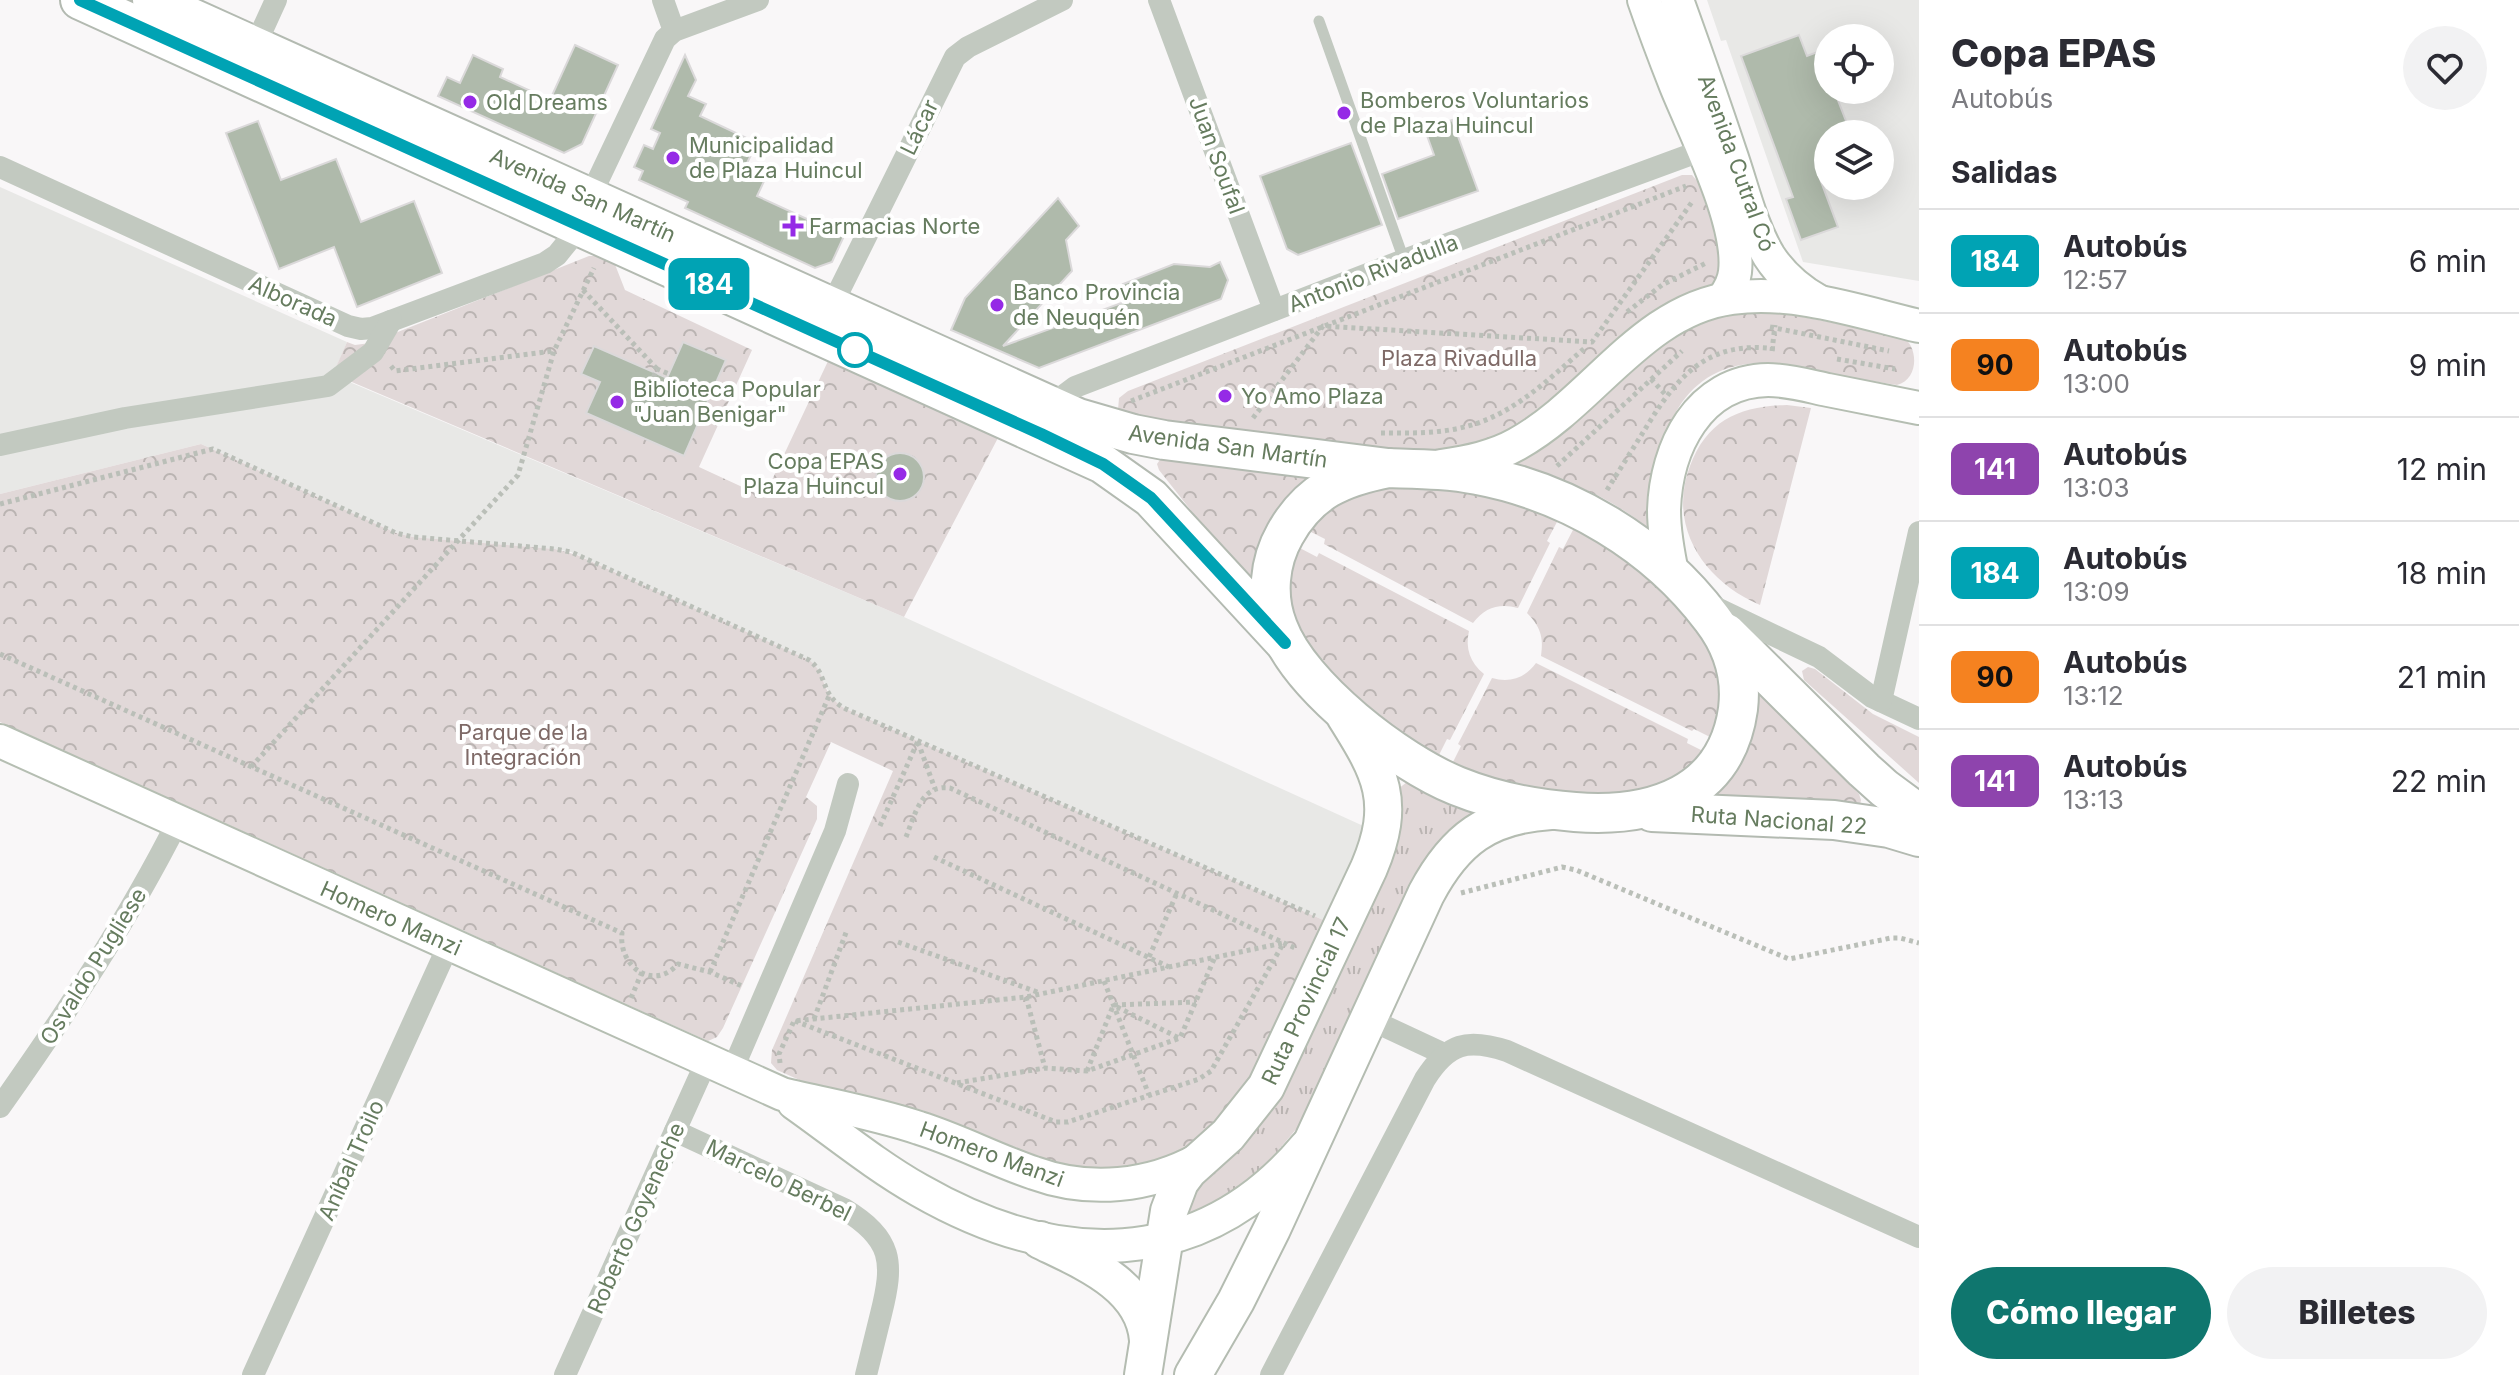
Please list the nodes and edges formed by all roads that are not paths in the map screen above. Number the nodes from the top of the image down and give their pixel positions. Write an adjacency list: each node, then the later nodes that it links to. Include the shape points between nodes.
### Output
1 (80, 0): 12 (highway, Avenida San Martín)
2 (152, 0): 12 (highway, Avenida San Martín)
3 (276, 0): 12 (street)
4 (663, 0): 11 (street)
5 (758, 0): 11 (street)
6 (1062, 0): 19 (street, Lácar, via 955,57)
7 (1159, 0): 20 (street, Juan Soufal)
8 (1644, 0): 13 (main road, Avenida Cutral Có, via 1677,89)
9 (1677, 0): 13 (main road, Avenida Cutral Có)
10 (1319, 21): 16 (lane)
11 (674, 31): 15 (street, Alborada, via 658,49)
12 (249, 60): 15 (highway, Avenida San Martín)
13 (1715, 146): 16 (street, Antonio Rivadulla); 17 (main road, Avenida Cutral Có, via 1735,255 1735,273); 18 (main road, Avenida Cutral Có, via 1770,257 1793,285)
14 (0, 167): 21 (street, Alborada, via 348,326 366,329)
15 (583, 211): 19 (highway, Avenida San Martín); 21 (street, Alborada, via 566,245 545,263); 24 (highway, Avenida San Martín)
16 (1404, 260): 20 (street, Antonio Rivadulla)
17 (1723, 299): 18 (main road, via 1784,297); 26 (main road, via 1658,328 1555,418 1516,444 1472,461)
18 (1825, 304): 22 (main road)
19 (831, 307): 24 (highway, Avenida San Martín)
20 (1274, 310): 24 (street, Antonio Rivadulla, via 1075,387)
21 (391, 321): 25 (street, via 373,352 328,386 125,418)
22 (1919, 326)
23 (1919, 408): 28 (main road, via 1771,380 1743,383 1717,394 1689,422 1678,443 1665,497 1664,525)
24 (1047, 421): 26 (highway, Avenida San Martín, via 1092,423 1133,434); 29 (highway, Avenida San Martín, via 1151,498)
25 (0, 445)
26 (1401, 469): 28 (highway, Avenida San Martín, via 1474,474 1566,503 1622,535); 29 (highway, via 1339,481 1304,506 1292,522 1280,542 1271,583 1271,604)
27 (1919, 532): 30 (street)
28 (1693, 598): 30 (street, via 1819,657); 36 (highway, via 1735,663 1736,722 1723,757 1700,783 1670,801); 37 (highway, Ruta Nacional 22, via 1864,770)
29 (1285, 643): 31 (highway)
30 (1881, 701): 32 (street)
31 (1338, 704): 35 (highway, via 1385,744 1435,775 1482,794); 48 (main road, Ruta Provincial 17, via 1380,781 1380,838 1266,1087 1228,1135)
32 (1919, 719)
33 (0, 741): 38 (main road, Homero Manzi)
34 (848, 784): 43 (street, Roberto Goyeneche, via 835,831)
35 (1560, 811): 36 (highway); 41 (main road, via 1505,819 1474,834 1449,855)
36 (1637, 811): 39 (highway, Ruta Nacional 22, via 1834,820)
37 (1919, 814)
38 (178, 821): 40 (main road, Homero Manzi); 45 (street, Osvaldo Pugliese, via 129,912)
39 (1919, 837)
40 (449, 944): 43 (main road, Homero Manzi); 53 (street, Aníbal Troilo)
41 (1369, 1019): 42 (street); 46 (main road)
42 (1444, 1054): 49 (street, via 1473,1044 1507,1051); 57 (street, via 1425,1079)
43 (720, 1066): 44 (main road, Homero Manzi); 47 (street, Roberto Goyeneche)
44 (783, 1081): 48 (main road, Homero Manzi, via 1036,1174 1077,1183 1143,1182); 51 (main road, Homero Manzi, via 921,1191)
45 (0, 1107)
46 (1321, 1123): 50 (main road, Homero Manzi, via 1297,1157 1255,1195 1207,1224); 56 (main road, via 1262,1251)
47 (675, 1131): 54 (street, Roberto Goyeneche); 55 (street, Marcelo Berbel, via 844,1209 875,1235 888,1256 888,1282)
48 (1200, 1159): 50 (main road, Ruta Provincial 17, via 1180,1182)
49 (1919, 1237)
50 (1165, 1239): 51 (main road, Homero Manzi, via 1106,1247); 52 (main road, Ruta Provincial 17)
51 (1040, 1240): 52 (main road, via 1093,1267 1122,1289 1144,1321)
52 (1146, 1361)
53 (253, 1375)
54 (565, 1375)
55 (866, 1375)
56 (1193, 1375)
57 (1271, 1375)

